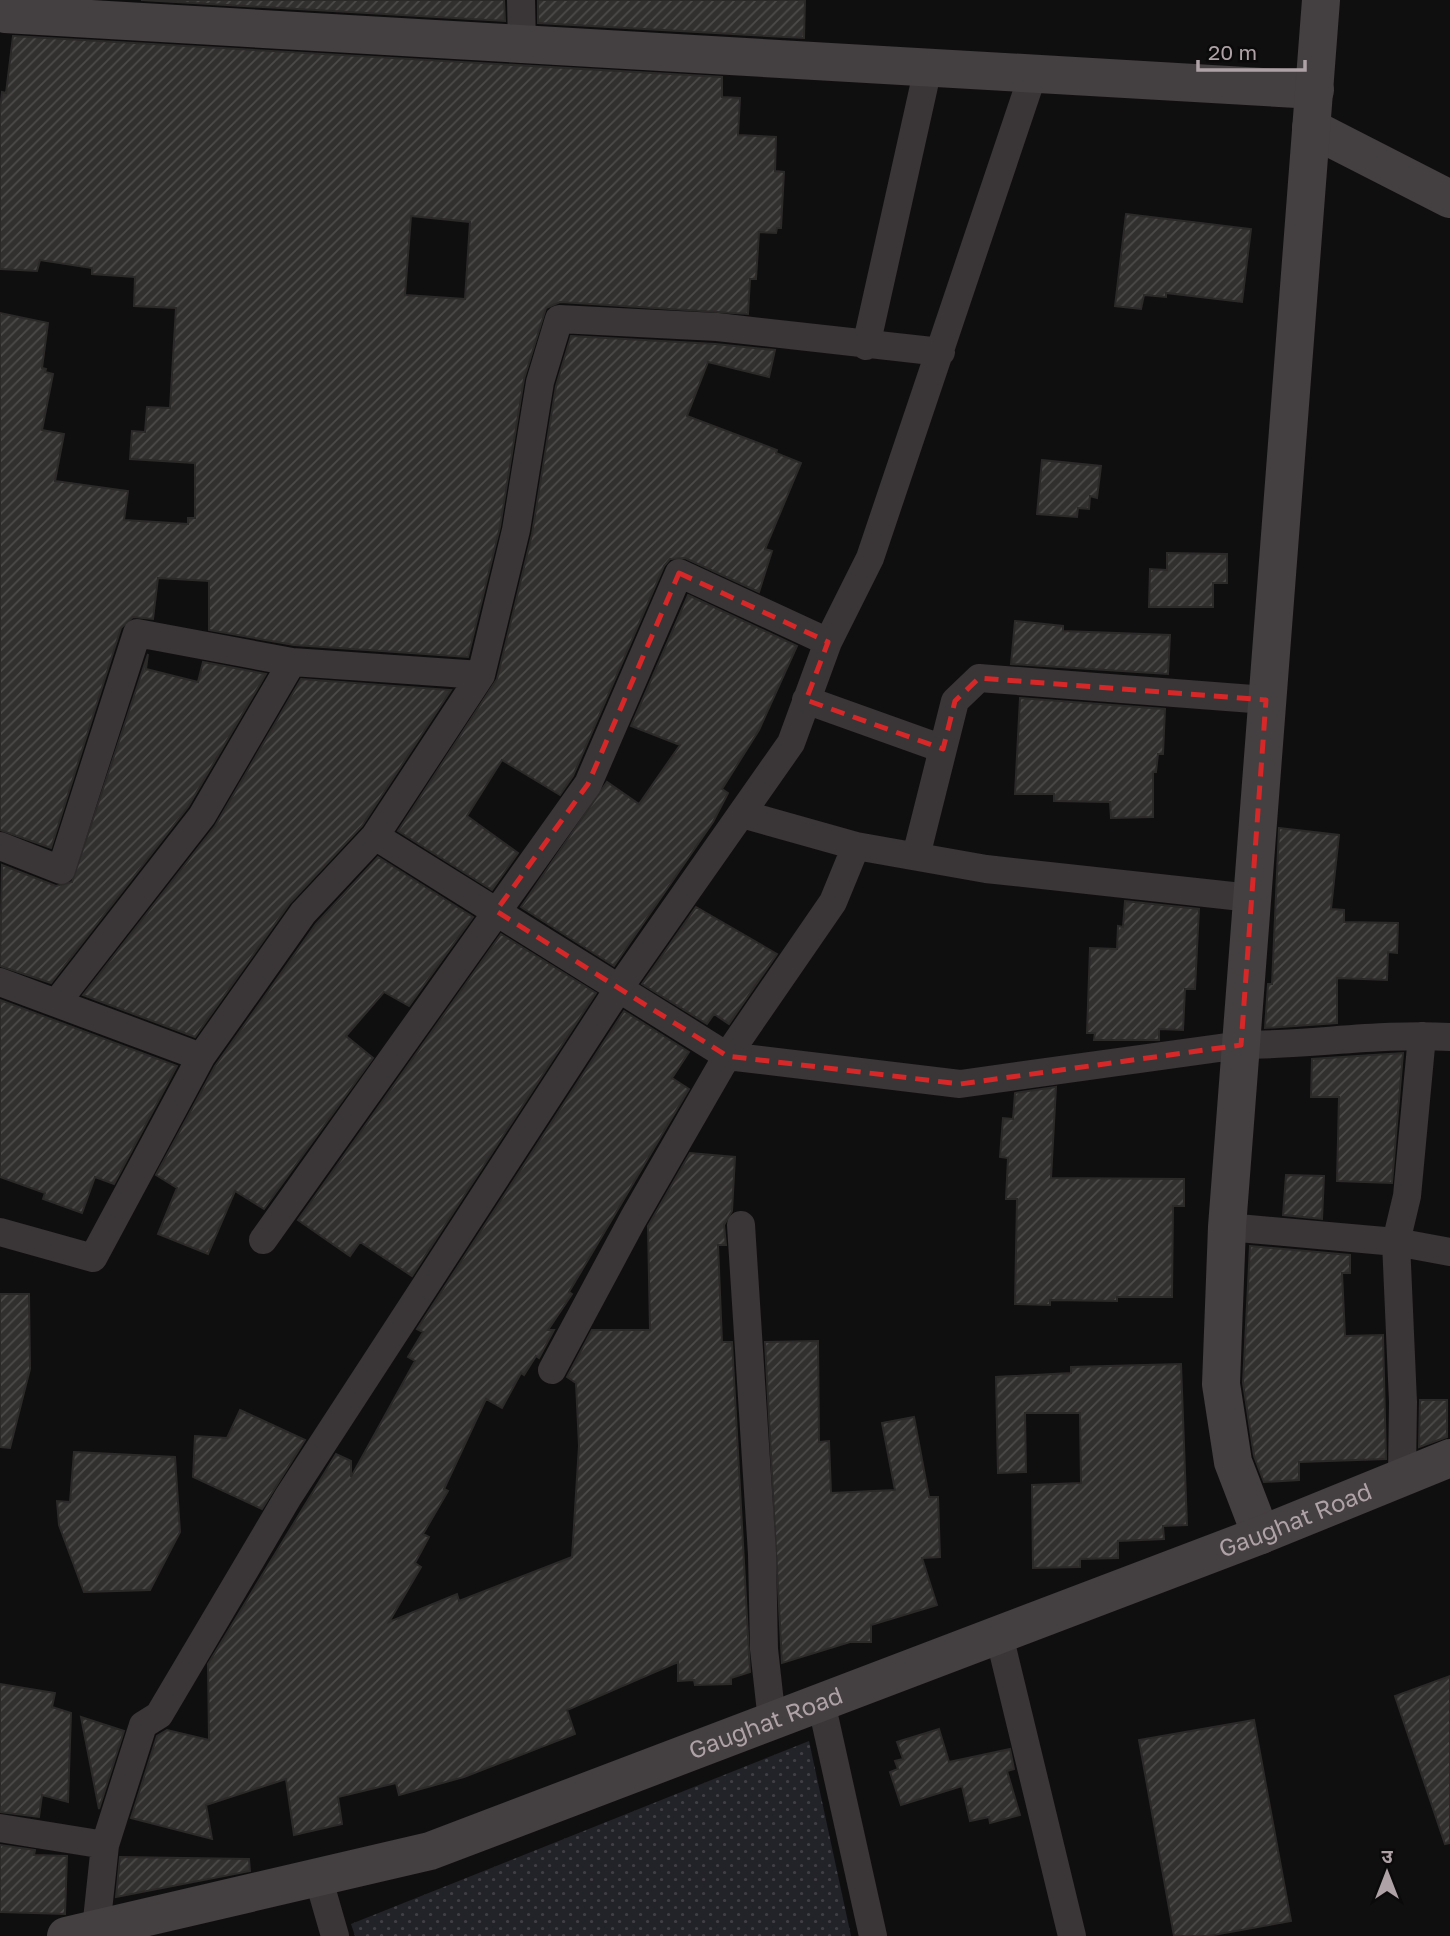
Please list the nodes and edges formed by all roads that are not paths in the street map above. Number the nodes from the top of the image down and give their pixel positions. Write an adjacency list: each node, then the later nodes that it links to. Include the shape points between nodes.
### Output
1 (521, 0): 4 (street)
2 (1321, 0): 7 (main road)
3 (4, 15): 4 (main road)
4 (522, 45): 5 (main road)
5 (928, 68): 6 (main road); 10 (street)
6 (1033, 74): 7 (main road); 11 (street)
7 (1315, 90): 8 (main road)
8 (1311, 128): 9 (main road); 16 (main road)
9 (1450, 199)
10 (866, 346): 11 (street); 14 (street, via 717,327 559,319 540,382 516,530)
11 (941, 352): 12 (street, via 870,558)
12 (828, 642): 15 (street); 24 (street, via 679,573 588,784)
13 (292, 662): 14 (street); 20 (street, via 137,633 61,870); 27 (street, via 202,816)
14 (481, 675): 19 (street)
15 (806, 700): 17 (street); 18 (street, via 791,743)
16 (1266, 700): 17 (street, via 979,678 955,701); 23 (main road)
17 (943, 749): 22 (street)
18 (742, 814): 21 (street); 26 (street)
19 (375, 836): 24 (street); 32 (street, via 303,914)
20 (0, 846)
21 (856, 846): 22 (street); 31 (street, via 832,902)
22 (916, 856): 23 (street, via 986,869)
23 (1251, 898): 30 (main road)
24 (496, 911): 26 (street); 36 (street)
25 (0, 982): 27 (street)
26 (618, 988): 31 (street); 47 (street, via 288,1497 159,1715 143,1725)
27 (58, 1002): 32 (street)
28 (1422, 1036): 29 (street); 30 (street); 37 (street, via 1407,1196)
29 (1450, 1037)
30 (1241, 1045): 31 (street, via 960,1084); 34 (main road)
31 (727, 1056): 39 (street)
32 (201, 1057): 35 (street, via 93,1258)
33 (741, 1225): 45 (street)
34 (1227, 1227): 37 (street); 42 (main road, via 1221,1384 1233,1462)
35 (0, 1233)
36 (263, 1240)
37 (1396, 1242): 38 (street); 41 (street)
38 (1450, 1252)
39 (552, 1370)
40 (1450, 1458): 41 (main road, Gaughat Road)
41 (1402, 1475): 42 (main road, Gaughat Road)
42 (1261, 1535): 43 (main road, Gaughat Road)
43 (999, 1635): 44 (main road, Gaughat Road); 52 (street)
44 (821, 1702): 45 (main road, Gaughat Road); 51 (street)
45 (772, 1721): 48 (main road, Gaughat Road, via 430,1851)
46 (0, 1828): 47 (street)
47 (105, 1845): 49 (street)
48 (318, 1877): 49 (main road, Gaughat Road); 50 (street)
49 (81, 1932)
50 (335, 1936)
51 (873, 1936)
52 (1072, 1936)

